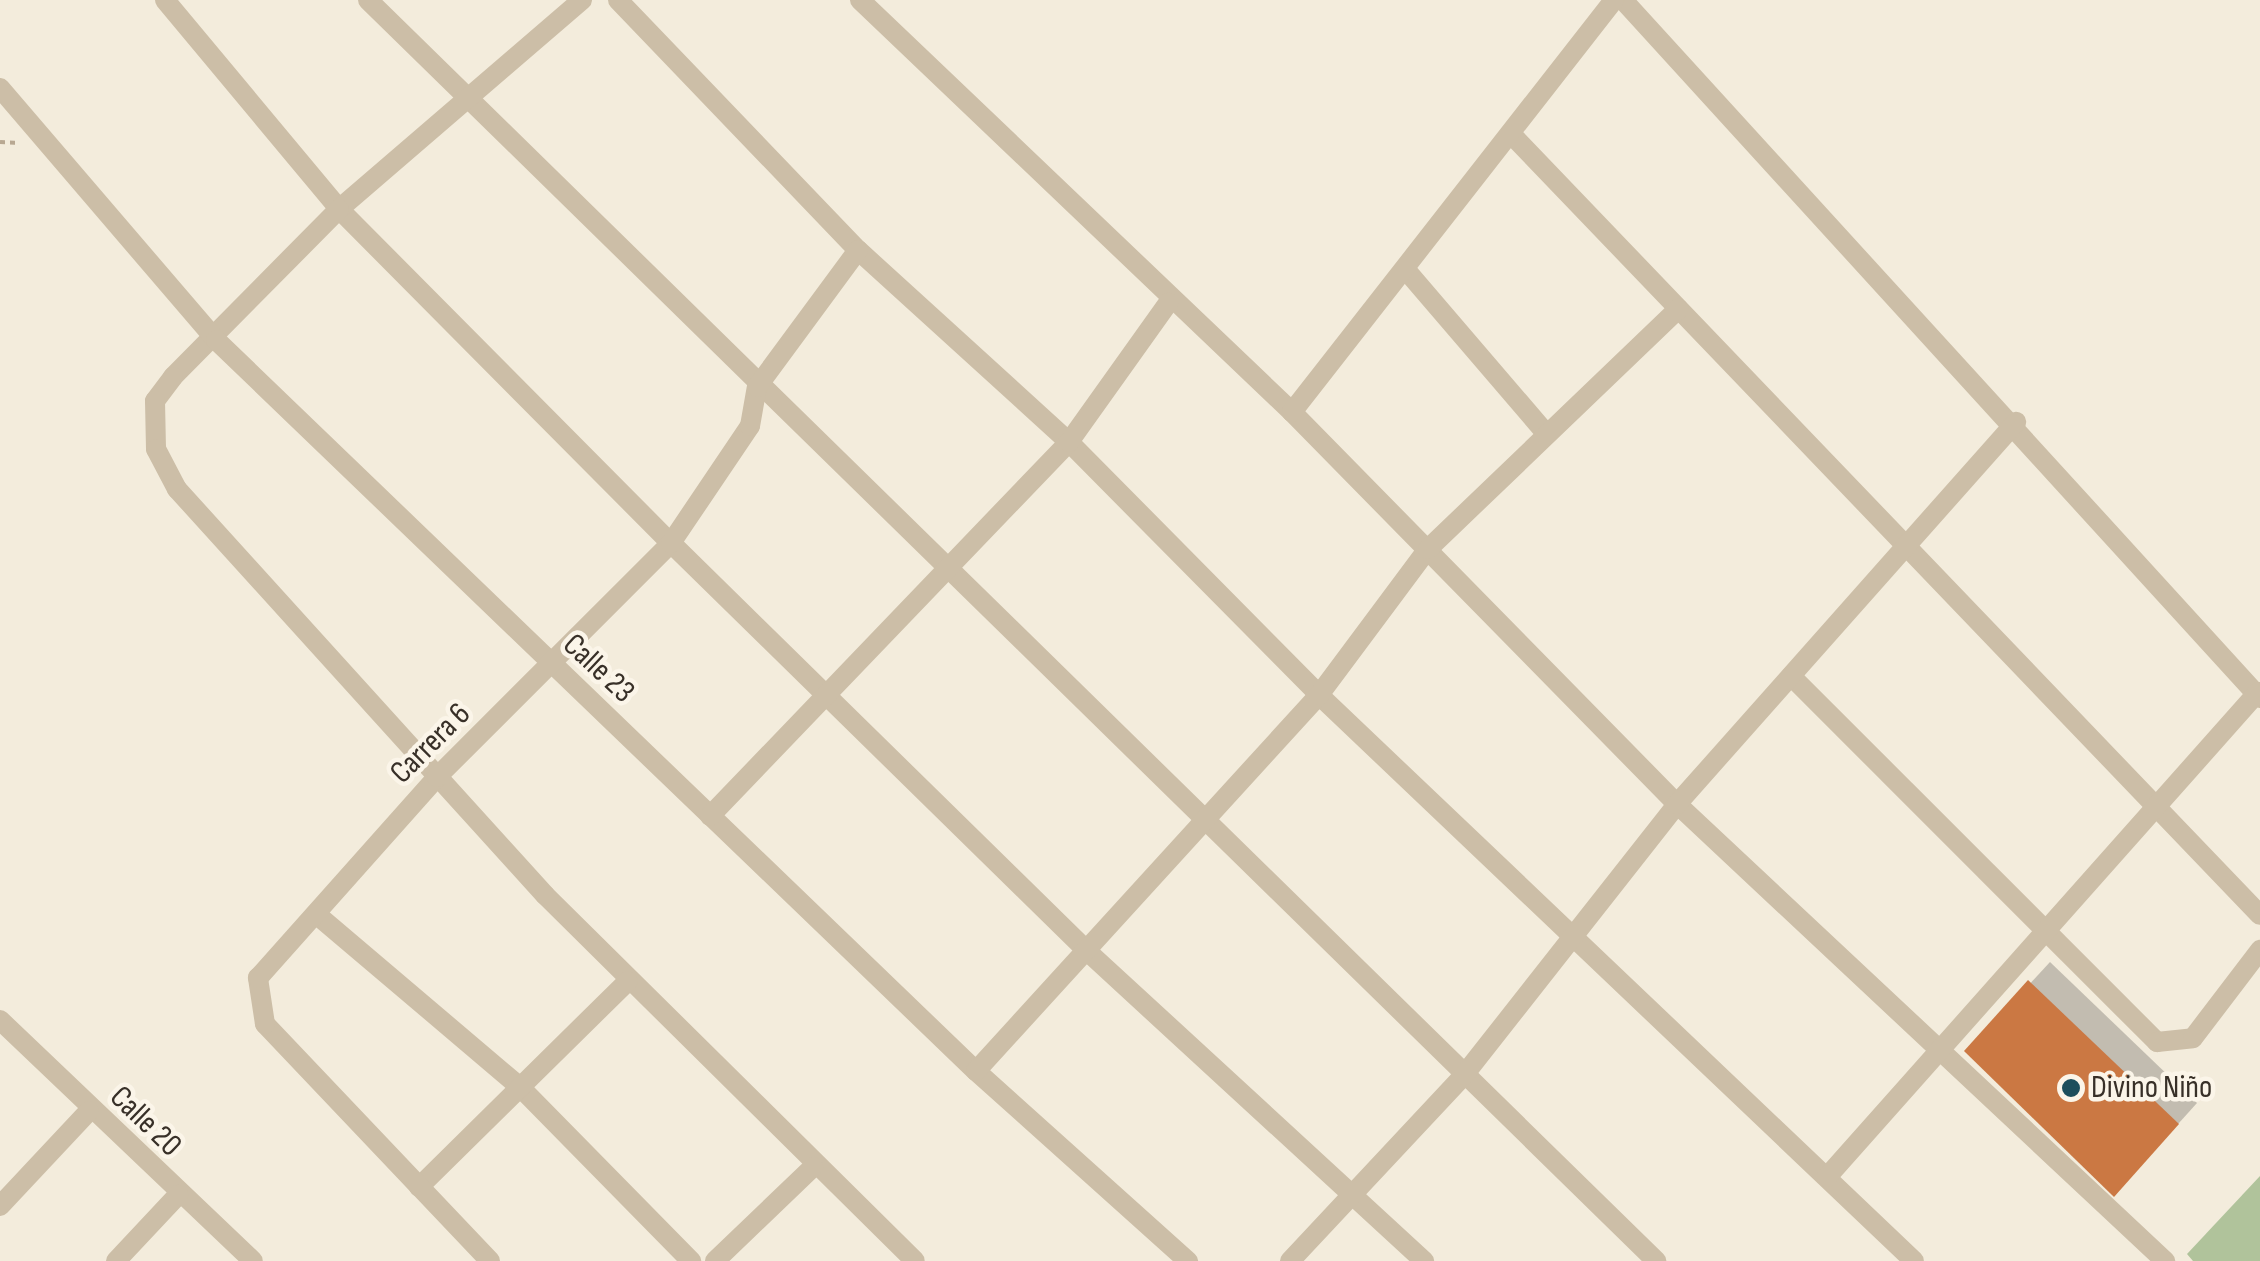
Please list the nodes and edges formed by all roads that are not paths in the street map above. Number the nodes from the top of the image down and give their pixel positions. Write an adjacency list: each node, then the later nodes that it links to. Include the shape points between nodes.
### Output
1 (165, 0): 11 (street)
2 (368, 0): 9 (street)
3 (582, 0): 9 (street)
4 (618, 0): 12 (street)
5 (860, 0): 14 (street)
6 (1614, 0): 10 (street)
7 (1623, 0): 19 (street)
8 (0, 88): 16 (street, Calle 23)
9 (470, 98): 11 (street); 17 (street)
10 (1513, 136): 13 (street); 15 (street)
11 (339, 209): 16 (street); 22 (street)
12 (858, 250): 17 (street, Carrera 6); 21 (street)
13 (1406, 270): 18 (street); 20 (street)
14 (1168, 302): 18 (street); 21 (street)
15 (1678, 309): 20 (street); 24 (street)
16 (216, 340): 26 (street, Calle 23); 31 (street, via 155,401 150,422 170,476)
17 (757, 387): 22 (street, Carrera 6, via 750,426); 25 (street)
18 (1292, 412): 23 (street)
19 (2016, 422): 24 (street); 30 (street)
20 (1545, 432): 23 (street)
21 (1070, 442): 25 (street); 29 (street)
22 (671, 544): 26 (street, Carrera 6); 28 (street)
23 (1428, 549): 29 (street); 32 (street)
24 (1908, 554): 27 (street); 33 (street)
25 (945, 570): 28 (street); 35 (street)
26 (552, 667): 31 (street, Carrera 6); 34 (street, Calle 23)
27 (1791, 676): 32 (street); 38 (street)
28 (828, 695): 34 (street); 41 (street)
29 (1319, 695): 35 (street); 39 (street)
30 (2259, 695): 33 (street)
31 (437, 777): 36 (street, Carrera 6); 42 (street)
32 (1678, 804): 39 (street); 44 (street)
33 (2153, 806): 37 (street); 38 (street)
34 (710, 816): 45 (street, Calle 23)
35 (1204, 823): 41 (street); 46 (street)
36 (316, 914): 47 (street); 51 (street, Carrera 6, via 258,978 254,1000 265,1024)
37 (2260, 915)
38 (2044, 925): 40 (street, via 2157,1042 2174,1047 2193,1038); 44 (street)
39 (1575, 942): 46 (street); 50 (street)
40 (2260, 950)
41 (1087, 952): 45 (street); 53 (street)
42 (628, 981): 47 (street); 49 (street)
43 (1, 1023): 48 (street, Calle 20)
44 (1937, 1044): 50 (street); 66 (street)
45 (976, 1071): 61 (street, Calle 23)
46 (1464, 1075): 53 (street); 64 (street)
47 (521, 1088): 51 (street); 58 (street)
48 (89, 1111): 52 (street, Calle 20); 54 (street)
49 (813, 1167): 59 (street); 60 (street)
50 (1827, 1177): 65 (street)
51 (419, 1187): 57 (street, Carrera 6)
52 (178, 1195): 55 (street); 56 (street, Calle 20)
53 (1355, 1196): 62 (street); 63 (street)
54 (0, 1206)
55 (116, 1261)
56 (253, 1261)
57 (490, 1261)
58 (691, 1261)
59 (715, 1261)
60 (915, 1261)
61 (1188, 1261)
62 (1290, 1261)
63 (1424, 1261)
64 (1656, 1261)
65 (1914, 1261)
66 (2165, 1261)

